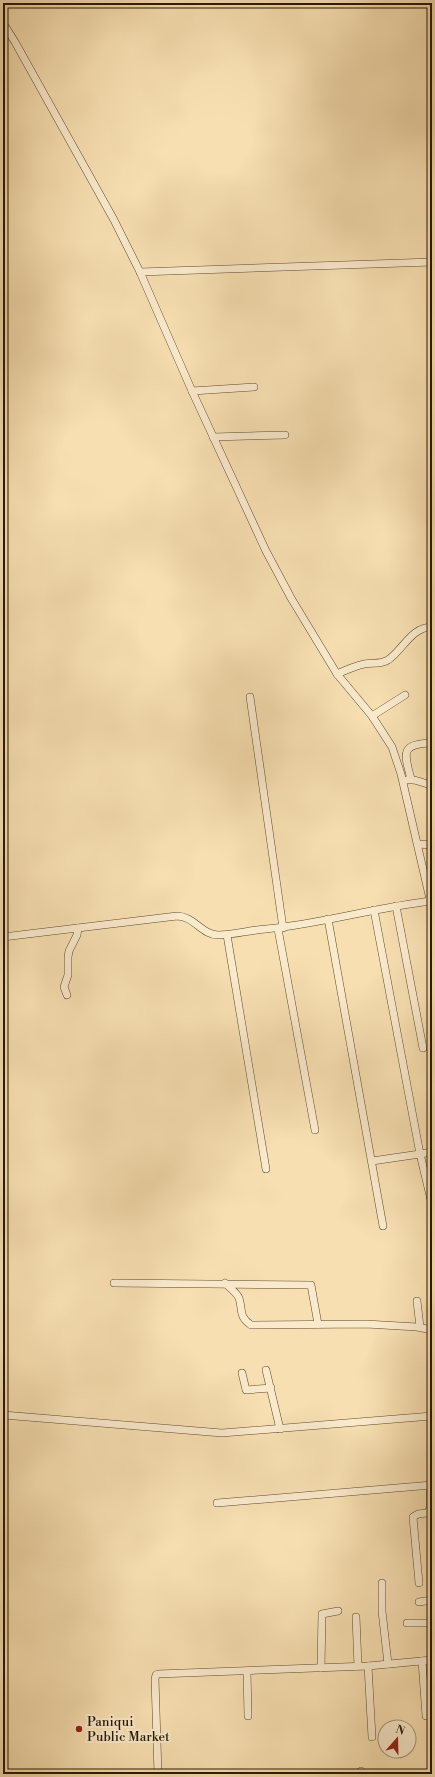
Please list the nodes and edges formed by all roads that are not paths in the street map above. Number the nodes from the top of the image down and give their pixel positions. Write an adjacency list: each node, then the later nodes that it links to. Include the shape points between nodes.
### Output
1 (3, 23): 3 (street, via 111,213)
2 (432, 262): 3 (street)
3 (140, 272): 5 (street)
4 (254, 387): 5 (street)
5 (192, 391): 7 (street)
6 (285, 435): 7 (street)
7 (213, 437): 9 (street, via 266,551)
8 (432, 627): 9 (street, via 420,630 388,660 380,664 365,664)
9 (337, 674): 12 (street)
10 (405, 695): 12 (street)
11 (250, 697): 23 (street)
12 (372, 716): 14 (street, via 392,747)
13 (432, 743): 14 (street, via 413,745 408,750)
14 (407, 780): 15 (street, via 415,779 422,784); 16 (street)
15 (432, 785)
16 (418, 844): 17 (street); 18 (street)
17 (432, 845)
18 (432, 903): 19 (street)
19 (396, 906): 20 (street); 27 (street)
20 (374, 910): 21 (street); 30 (street)
21 (328, 919): 23 (street); 31 (street)
22 (78, 928): 24 (street, via 183,916 208,932); 25 (street); 26 (street, via 74,944 69,950 68,976 64,987)
23 (280, 928): 24 (street); 28 (street)
24 (227, 935): 32 (street)
25 (3, 937)
26 (67, 995)
27 (423, 1048)
28 (315, 1130)
29 (432, 1152): 30 (street)
30 (420, 1154): 31 (street); 33 (street)
31 (372, 1161): 34 (street)
32 (266, 1169)
33 (432, 1204)
34 (383, 1226)
35 (114, 1283): 36 (street)
36 (225, 1283): 38 (street, via 239,1298 244,1320 251,1324); 38 (street, via 311,1285)
37 (417, 1301): 39 (street)
38 (318, 1324): 39 (street)
39 (420, 1327): 40 (street)
40 (432, 1330)
41 (266, 1370): 43 (street)
42 (242, 1373): 43 (street, via 246,1390)
43 (270, 1388): 46 (street)
44 (3, 1415): 46 (street, via 222,1433)
45 (432, 1416): 46 (street)
46 (280, 1429)
47 (431, 1485): 48 (street); 50 (street, via 430,1509 427,1513 413,1517)
48 (217, 1503)
49 (382, 1583): 59 (street, via 382,1611)
50 (419, 1583)
51 (432, 1600): 52 (street)
52 (419, 1602)
53 (338, 1611): 62 (street, via 322,1614)
54 (356, 1617): 60 (street)
55 (407, 1623): 56 (street)
56 (432, 1623)
57 (432, 1660): 58 (street)
58 (422, 1661): 59 (street); 65 (street)
59 (388, 1664): 61 (street)
60 (358, 1666): 61 (street); 62 (street)
61 (368, 1666): 66 (street)
62 (321, 1668): 63 (street)
63 (247, 1671): 64 (street); 67 (street, via 156,1675)
64 (248, 1716)
65 (426, 1716)
66 (372, 1737)
67 (158, 1774)

